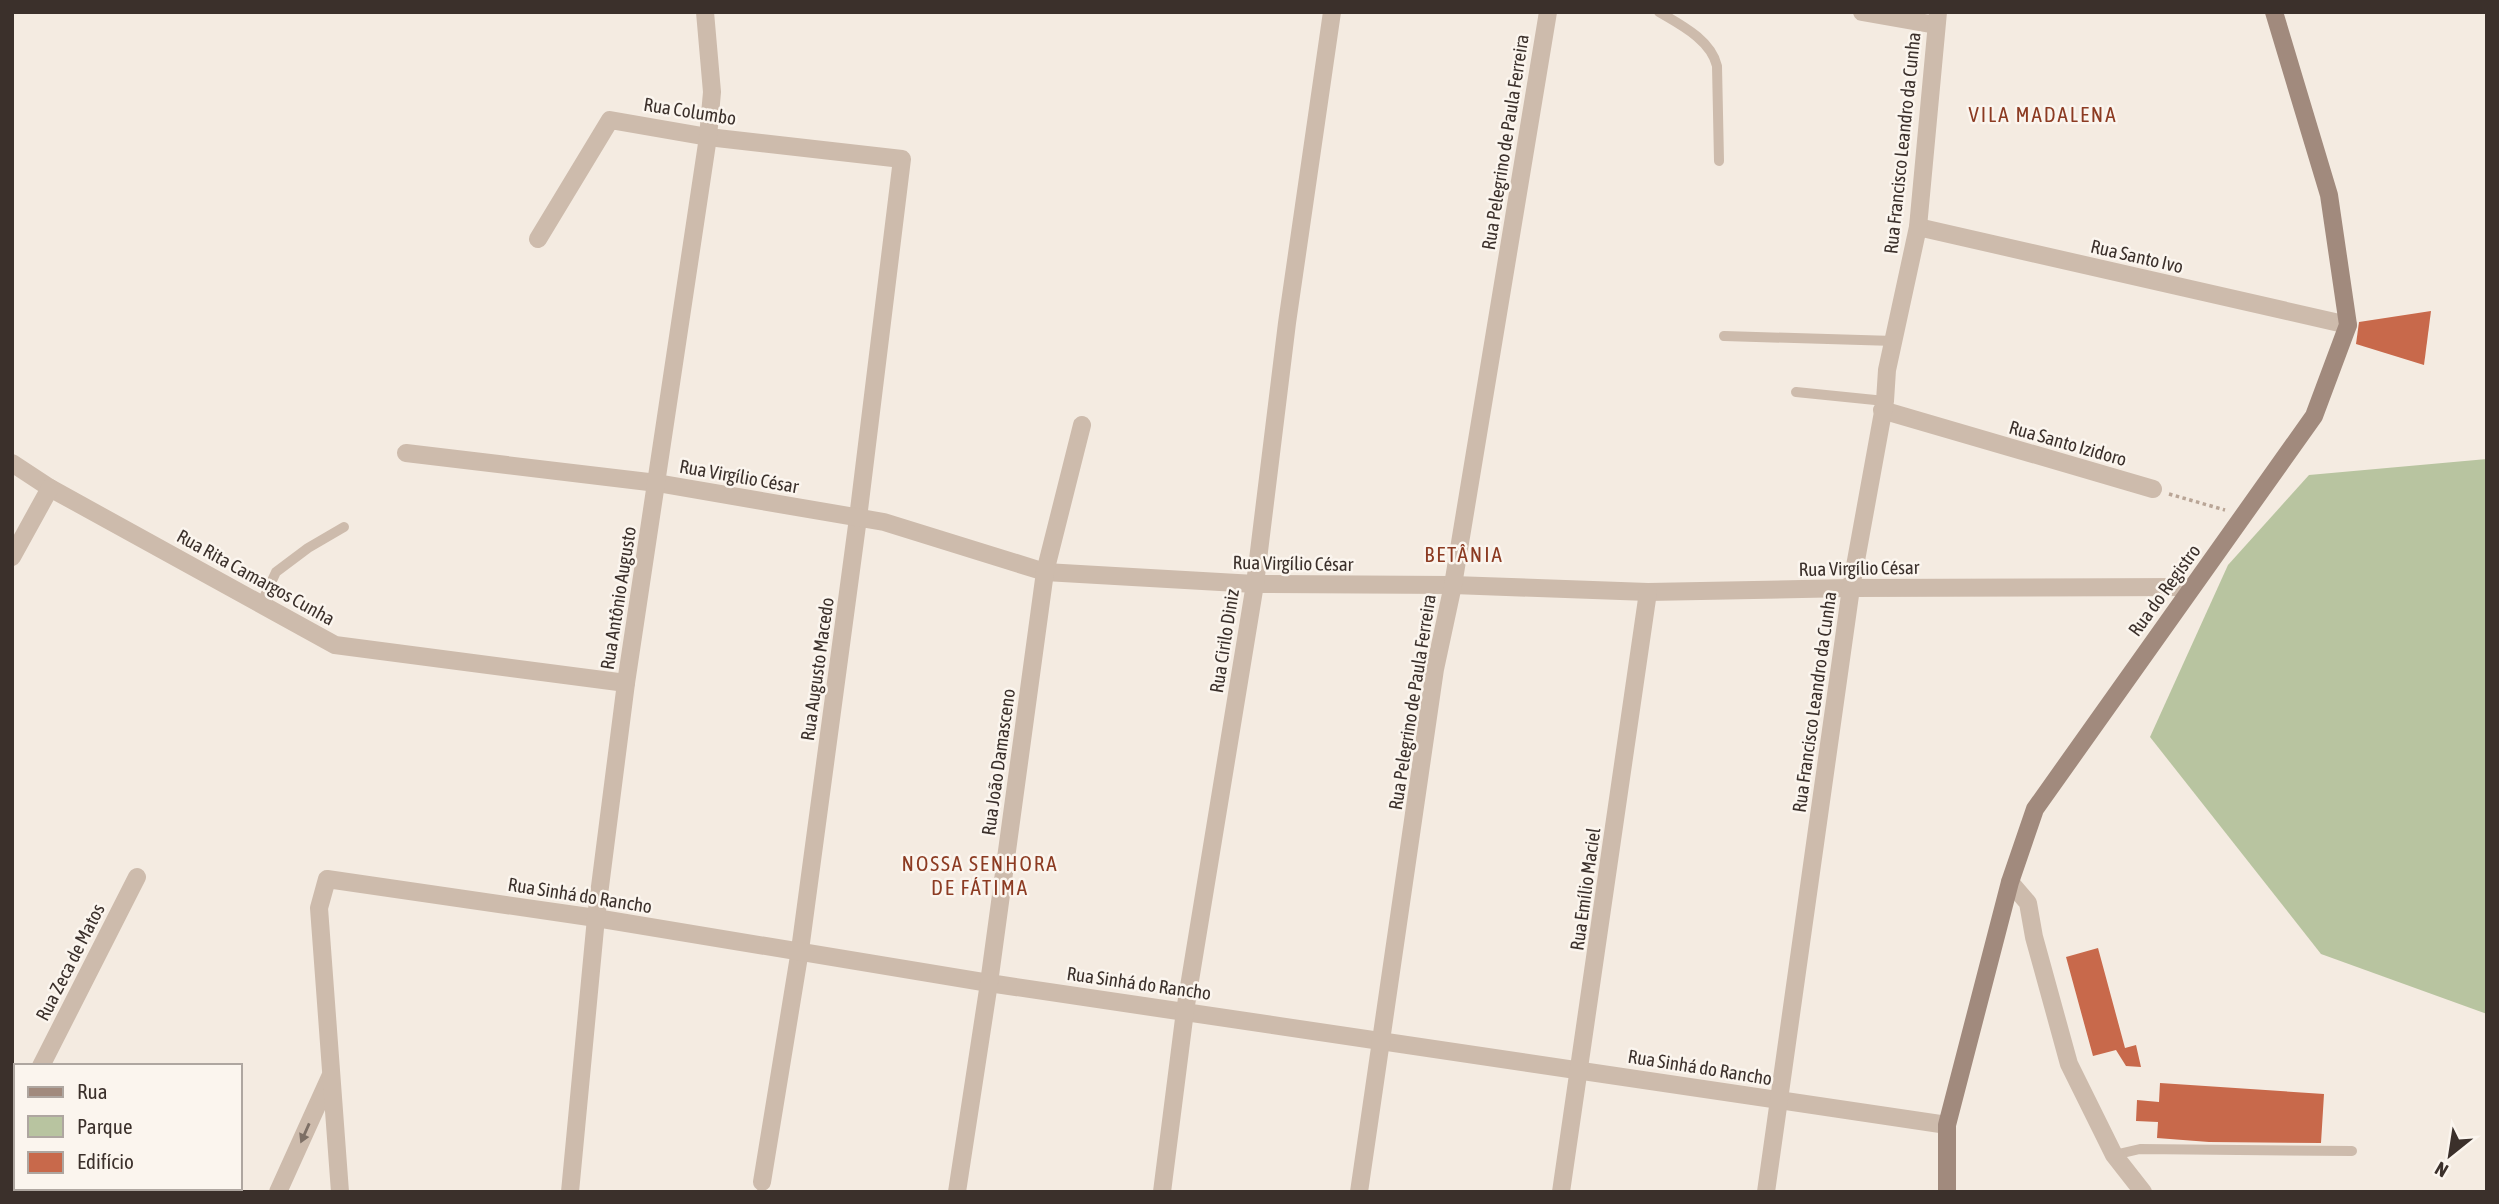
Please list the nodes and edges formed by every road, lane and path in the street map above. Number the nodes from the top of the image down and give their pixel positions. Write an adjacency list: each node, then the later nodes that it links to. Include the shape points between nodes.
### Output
1 (705, 12): 8 (street, Rua Antônio Augusto, via 712,92)
2 (1332, 12): 29 (street, Rua Cirilo Diniz)
3 (1548, 12): 30 (street, Rua Pelegrino de Paula Ferreira)
4 (1659, 12): 10 (lane, via 1707,44 1715,56)
5 (1862, 12): 7 (street)
6 (2274, 12): 13 (main road, Rua do Registro, via 2329,195)
7 (1937, 19): 11 (street, Rua Francisco Leandro da Cunha)
8 (708, 137): 9 (street, Rua Columbo); 12 (street, Rua Columbo, via 610,120); 21 (street, Rua Antônio Augusto)
9 (902, 159): 25 (street, Rua Augusto Macedo)
10 (1719, 161)
11 (1918, 227): 13 (street, Rua Santo Ivo); 15 (street, Rua Francisco Leandro da Cunha)
12 (538, 239)
13 (2348, 325): 24 (main road, Rua do Registro, via 2314,416)
14 (1724, 336): 15 (lane)
15 (1894, 341): 17 (street, Rua Francisco Leandro da Cunha)
16 (1796, 392): 17 (lane)
17 (1883, 406): 23 (street, Rua Santo Izidoro); 32 (street, Rua Francisco Leandro da Cunha)
18 (1082, 425): 28 (street, Rua João Damasceno)
19 (406, 453): 21 (street, Rua Virgílio César)
20 (12, 463): 22 (street, Rua Rita Camargos Cunha)
21 (657, 483): 25 (street, Rua Virgílio César); 35 (street, Rua Antônio Augusto)
22 (50, 488): 27 (street); 34 (street, Rua Rita Camargos Cunha)
23 (2153, 489): 24 (path)
24 (2243, 515): 31 (main road, Rua do Registro)
25 (858, 518): 28 (street, Rua Virgílio César); 39 (street, Rua Augusto Macedo)
26 (344, 527): 34 (lane, via 276,572)
27 (12, 557)
28 (1045, 572): 29 (street, Rua Virgílio César); 40 (street, Rua João Damasceno)
29 (1255, 584): 30 (street, Rua Virgílio César); 41 (street, Rua Cirilo Diniz)
30 (1453, 585): 33 (street, Rua Virgílio César); 42 (street, Rua Pelegrino de Paula Ferreira, via 1435,669)
31 (2192, 587): 32 (street, Rua Virgílio César); 37 (main road, Rua do Registro, via 2035,809)
32 (1852, 589): 33 (street, Rua Virgílio César); 46 (street, Rua Francisco Leandro da Cunha)
33 (1648, 592): 44 (street, Rua Emílio Maciel)
34 (261, 604): 35 (street, Rua Rita Camargos Cunha, via 335,645)
35 (625, 683): 38 (street, Rua Antônio Augusto)
36 (137, 877): 43 (street, Rua Zeca de Matos)
37 (2010, 882): 47 (main road, Rua do Registro); 49 (street, via 2028,903 2069,1064)
38 (596, 918): 39 (street, Rua Sinhá do Rancho); 45 (street, Rua Sinhá do Rancho, via 327,879 319,908); 53 (street, Rua Antônio Augusto)
39 (800, 950): 40 (street, Rua Sinhá do Rancho); 50 (street, Rua Augusto Macedo)
40 (989, 982): 41 (street, Rua Sinhá do Rancho); 54 (street, Rua João Damasceno)
41 (1185, 1011): 42 (street, Rua Sinhá do Rancho); 55 (street, Rua Cirilo Diniz)
42 (1382, 1041): 44 (street, Rua Sinhá do Rancho); 56 (street, Rua Pelegrino de Paula Ferreira)
43 (42, 1064)
44 (1580, 1070): 46 (street, Rua Sinhá do Rancho); 57 (street, Rua Emílio Maciel)
45 (332, 1074): 51 (street, one-way to 51); 52 (street)
46 (1780, 1101): 47 (street, Rua Sinhá do Rancho); 58 (street, Rua Francisco Leandro da Cunha)
47 (1947, 1125): 59 (main road, Rua do Registro)
48 (2352, 1151): 49 (lane, via 2140,1149)
49 (2114, 1154): 60 (street)
50 (762, 1182)
51 (278, 1192)
52 (340, 1192)
53 (570, 1192)
54 (957, 1192)
55 (1162, 1192)
56 (1359, 1192)
57 (1561, 1192)
58 (1766, 1192)
59 (1947, 1192)
60 (2143, 1192)

